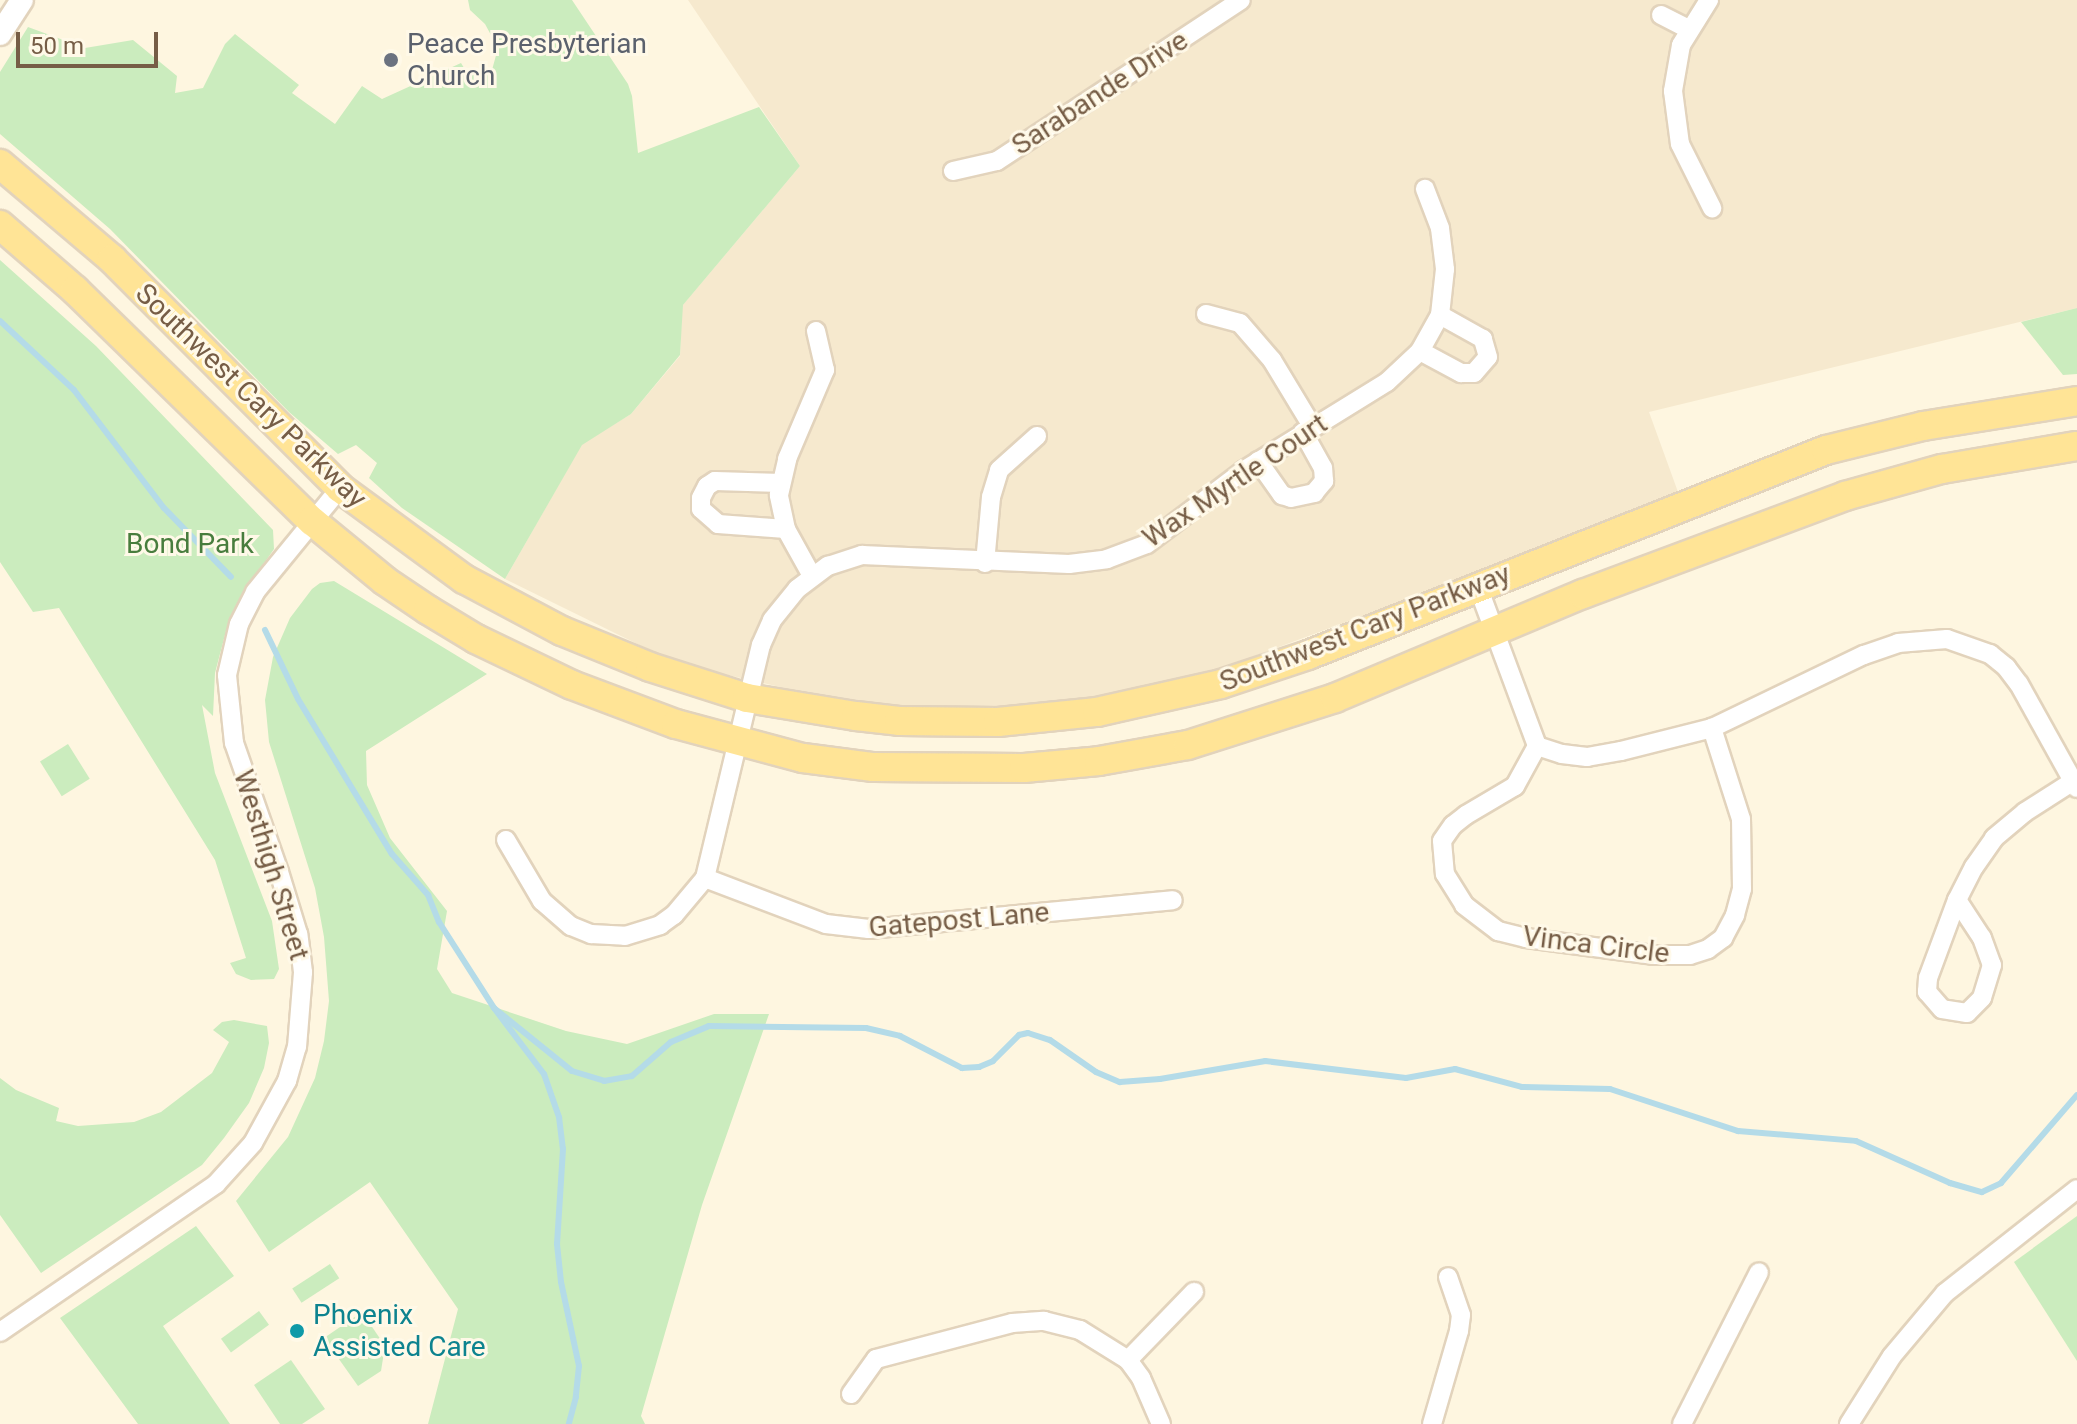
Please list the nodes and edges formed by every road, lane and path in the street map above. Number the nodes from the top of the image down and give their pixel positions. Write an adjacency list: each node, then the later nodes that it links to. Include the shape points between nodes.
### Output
1 (22, 0): 7 (street)
2 (1241, 0): 4 (street, Sarabande Drive)
3 (1709, 0): 6 (street)
4 (1221, 5): 9 (street, Sarabande Drive, via 997,161)
5 (1661, 15): 6 (street)
6 (1688, 29): 11 (street, via 1677,63 1674,116 1685,156)
7 (0, 34)
8 (0, 164): 23 (main road, Southwest Cary Parkway, via 94,242)
9 (953, 171)
10 (1425, 189): 14 (street, Wax Myrtle Court, via 1443,247)
11 (1712, 208)
12 (0, 225): 24 (main road, Southwest Cary Parkway, via 75,290)
13 (1206, 314): 18 (street, via 1240,323 1272,360)
14 (1440, 315): 16 (street, Wax Myrtle Court); 16 (street, via 1483,339 1488,357 1474,373 1461,373)
15 (816, 331): 22 (street, via 825,370)
16 (1420, 351): 18 (street, Wax Myrtle Court, via 1387,382)
17 (2077, 401): 28 (main road, Southwest Cary Parkway, via 1949,421 1826,450)
18 (1308, 429): 21 (street, Wax Myrtle Court); 21 (street, via 1323,468 1324,481 1314,493 1282,495)
19 (1037, 436): 26 (street, via 999,470)
20 (2077, 446): 29 (main road, Southwest Cary Parkway, via 1942,469 1845,496)
21 (1258, 461): 26 (street, Wax Myrtle Court, via 1172,528 1128,553 1069,564)
22 (781, 483): 25 (street); 25 (street, via 715,481 701,498 701,509 718,524)
23 (340, 488): 24 (street, Westhigh Street); 30 (main road, Southwest Cary Parkway, via 464,579 512,607 613,653)
24 (312, 521): 32 (main road, Southwest Cary Parkway, via 385,581 476,639 617,703); 43 (street, Westhigh Street, via 250,600 227,675 234,743 279,872 301,959 303,1003 287,1081 253,1143 210,1190)
25 (786, 529): 27 (street)
26 (985, 563): 27 (street, Wax Myrtle Court, via 862,555)
27 (812, 576): 30 (street, Wax Myrtle Court, via 772,620)
28 (1478, 587): 29 (street); 30 (main road, Southwest Cary Parkway, via 1221,684 1097,712 998,722 899,721)
29 (1493, 633): 32 (main road, Southwest Cary Parkway, via 1234,733 1099,761 995,769 873,767 803,758); 33 (street)
30 (747, 698): 32 (street, Wax Myrtle Court)
31 (1712, 728): 33 (street, via 1587,757); 33 (street, Vinca Circle, via 1741,819 1742,889 1723,938 1690,955 1526,938 1498,931 1464,905 1445,874 1442,841 1466,815 1515,786); 34 (street, via 1864,655 1898,643 1947,639 1990,654 2006,667)
32 (736, 740): 36 (street, Wax Myrtle Court)
33 (1537, 746)
34 (2075, 785): 38 (street, via 2025,812 1994,838)
35 (506, 840): 36 (street, via 542,901 558,917 591,934 625,936 660,925 689,902)
36 (705, 878): 37 (street, Gatepost Lane, via 826,924 869,929)
37 (1173, 900)
38 (1957, 900): 38 (street, via 1927,992 1942,1009 1967,1013 1982,998 1992,965 1988,949)
39 (2077, 1189): 49 (street, via 1945,1293 1892,1356)
40 (1759, 1272): 48 (street)
41 (1448, 1277): 47 (street, via 1461,1315)
42 (1194, 1292): 44 (street)
43 (0, 1332)
44 (1128, 1360): 45 (street, via 1063,1324 1012,1323 876,1359); 46 (street)
45 (851, 1394)
46 (1161, 1424)
47 (1432, 1424)
48 (1682, 1424)
49 (1849, 1424)

